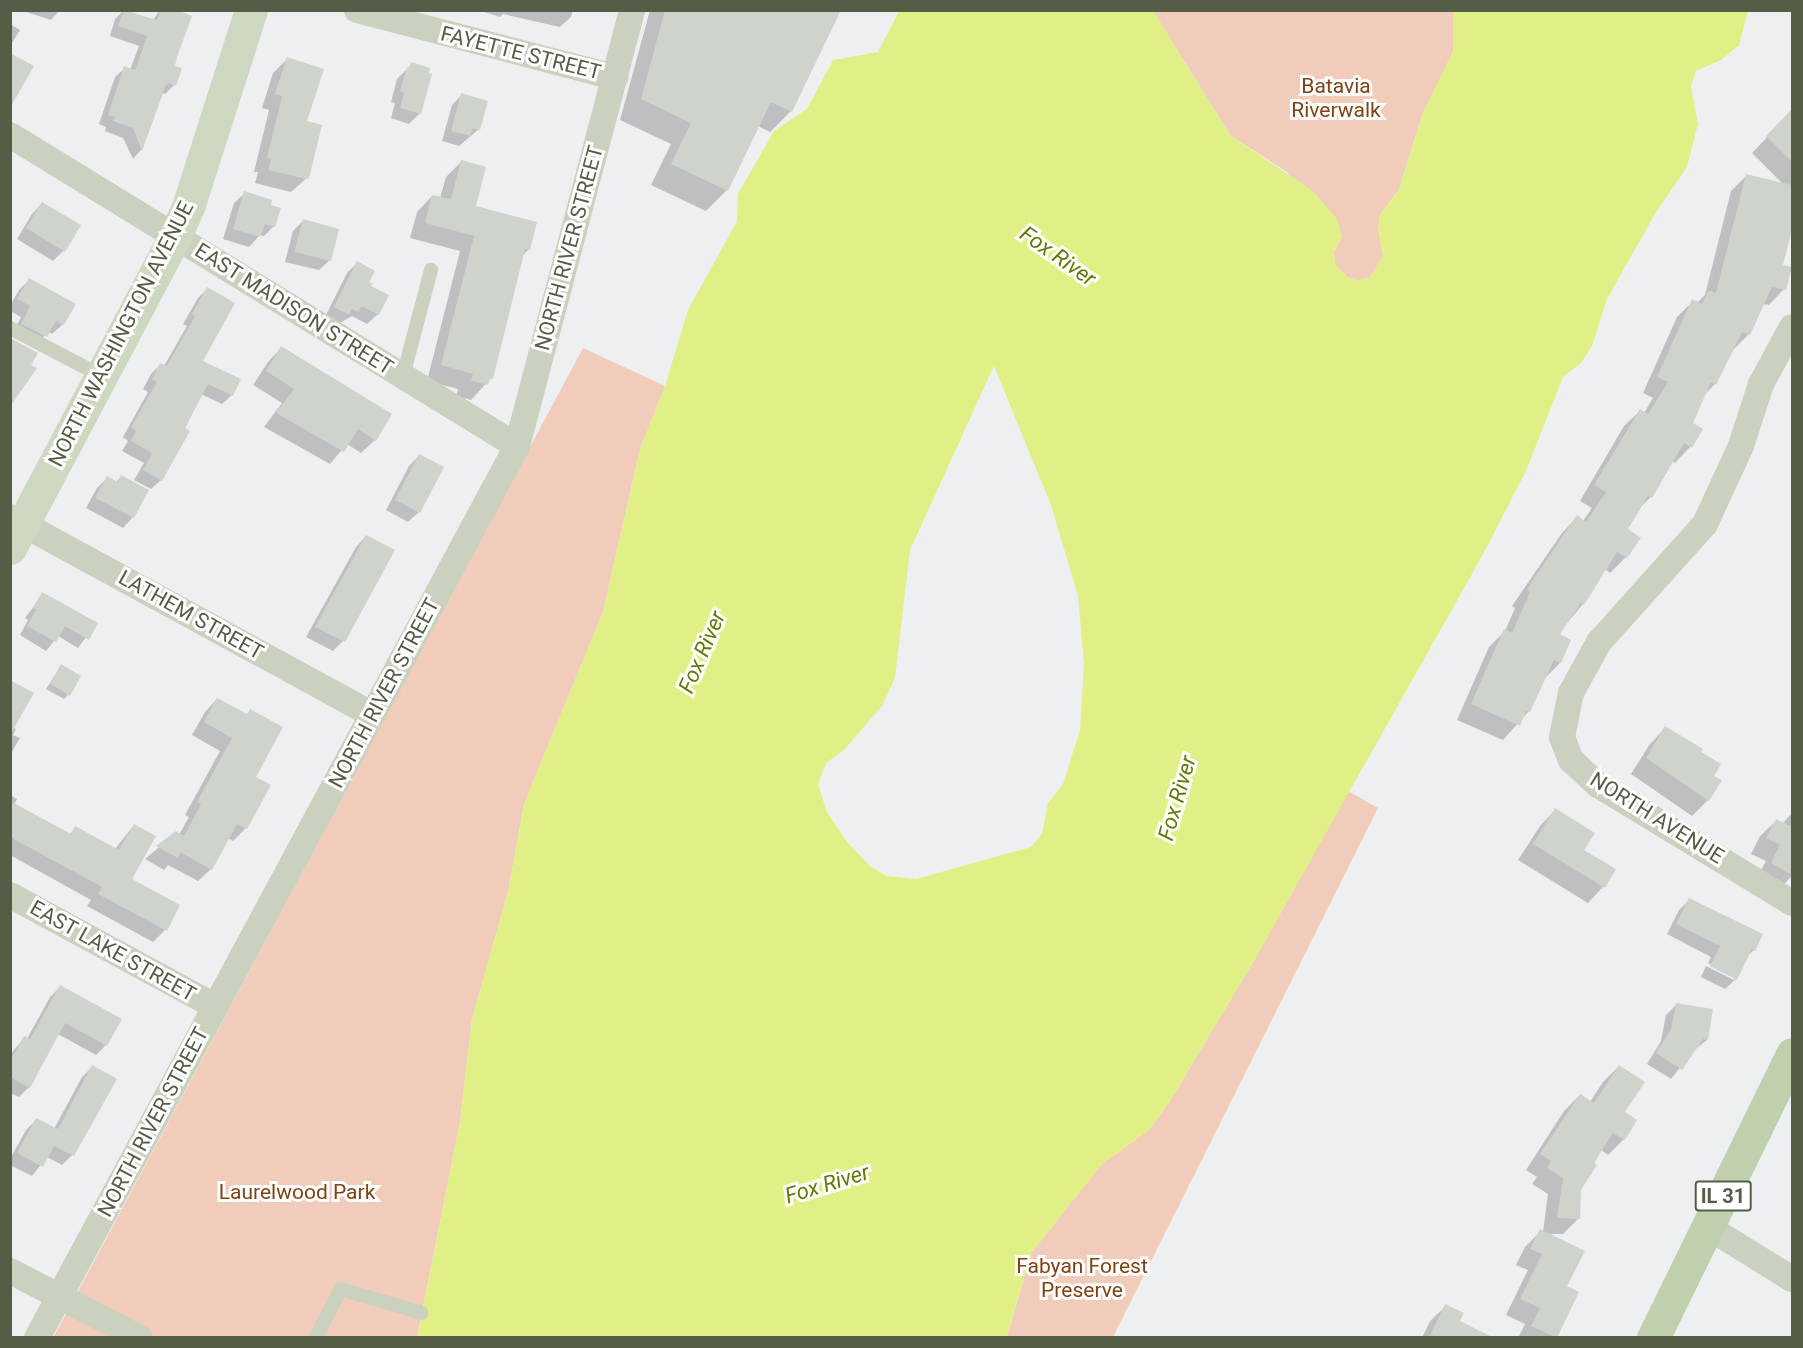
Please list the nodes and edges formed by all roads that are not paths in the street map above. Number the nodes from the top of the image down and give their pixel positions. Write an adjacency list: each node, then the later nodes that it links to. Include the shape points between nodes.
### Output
1 (251, 10): 6 (main road, NORTH WASHINGTON AVENUE, via 189,204)
2 (357, 10): 4 (street, FAYETTE STREET)
3 (632, 10): 4 (street, NORTH RIVER STREET)
4 (615, 77): 12 (street, NORTH RIVER STREET)
5 (10, 135): 6 (street, EAST MADISON STREET)
6 (175, 236): 10 (main road, NORTH WASHINGTON AVENUE); 11 (street, EAST MADISON STREET)
7 (431, 270): 11 (lane)
8 (1792, 327): 16 (street, NORTH AVENUE, via 1761,384 1741,446 1705,524 1599,642 1571,693 1562,737 1571,760 1598,785)
9 (10, 328): 10 (lane)
10 (102, 376): 13 (main road, NORTH WASHINGTON AVENUE)
11 (403, 376): 12 (street, EAST MADISON STREET)
12 (517, 446): 14 (street, NORTH RIVER STREET)
13 (15, 530): 14 (street, LATHEM STREET)
14 (372, 714): 17 (street, NORTH RIVER STREET)
15 (10, 895): 17 (street, EAST LAKE STREET)
16 (1792, 903)
17 (216, 1007): 22 (street, NORTH RIVER STREET)
18 (1792, 1054): 19 (main road, IL 31)
19 (1708, 1227): 21 (street); 27 (main road, IL 31)
20 (10, 1270): 22 (street)
21 (1792, 1279)
22 (58, 1297): 24 (street, NORTH RIVER STREET); 25 (street)
23 (422, 1313): 26 (lane, via 341,1289)
24 (37, 1338)
25 (140, 1338)
26 (315, 1338)
27 (1653, 1338)

